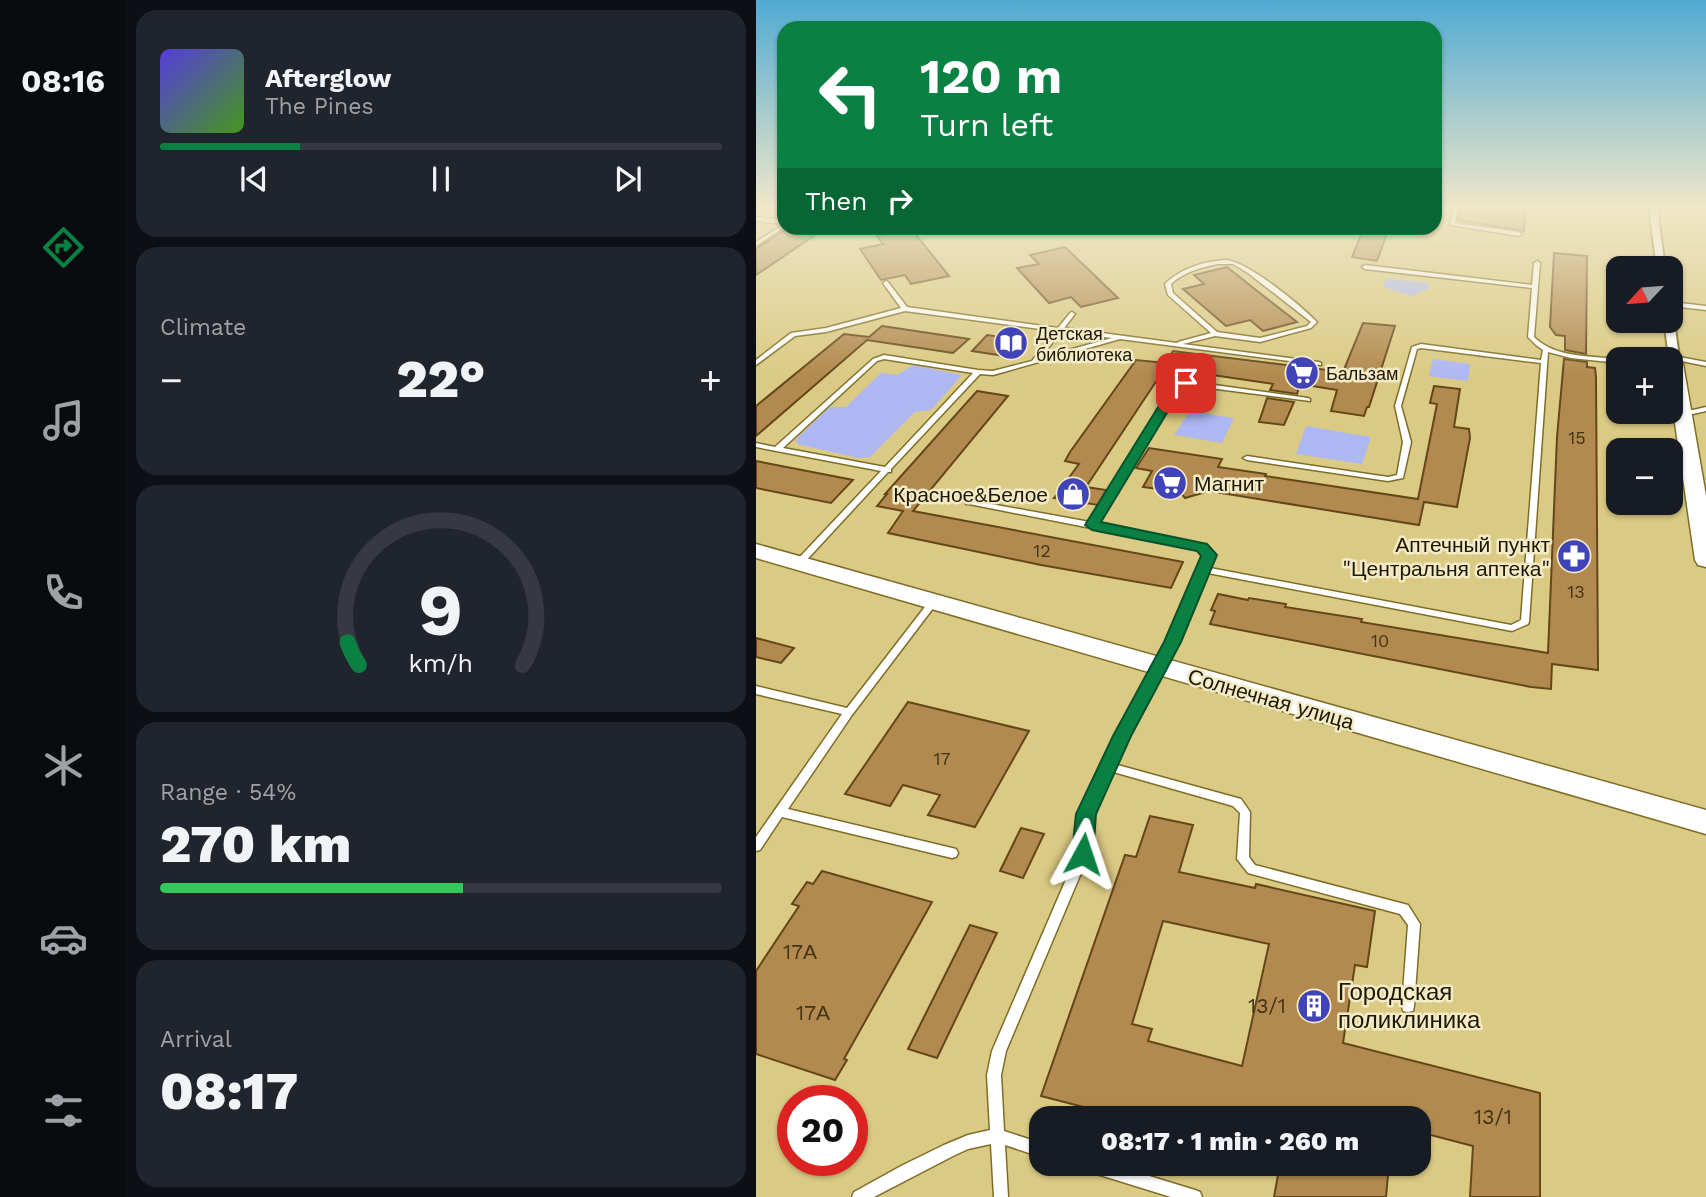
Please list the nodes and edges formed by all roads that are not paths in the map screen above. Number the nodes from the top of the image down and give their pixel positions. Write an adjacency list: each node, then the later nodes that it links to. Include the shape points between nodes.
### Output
1 (1537, 263): 6 (lane)
2 (1215, 264): 12 (lane, via 1182,272 1168,284 1170,294)
3 (1233, 264): 12 (lane, via 1314,322 1260,340)
4 (1365, 267): 6 (lane)
5 (886, 284): 9 (lane)
6 (1535, 287): 15 (lane, via 1531,337)
7 (1684, 305): 8 (lane)
8 (1706, 308)
9 (905, 309): 11 (lane); 19 (lane, via 793,334)
10 (1072, 314): 11 (lane)
11 (1059, 330): 13 (lane); 17 (lane)
12 (1214, 334): 14 (lane)
13 (1122, 337): 14 (lane); 17 (lane)
14 (1175, 345): 20 (lane)
15 (1545, 351): 16 (lane); 18 (lane)
16 (1606, 359)
17 (1034, 362): 23 (lane, via 993,373)
18 (1545, 362): 30 (lane, via 1414,348 1398,406 1407,442 1400,476 1388,479); 37 (lane, via 1525,622 1511,628)
19 (756, 363)
20 (1319, 364)
21 (1706, 364): 22 (lane)
22 (1683, 365)
23 (978, 372): 29 (lane, via 884,357 875,360); 31 (lane)
24 (1308, 400): 33 (lane, via 1177,385)
25 (1706, 409): 26 (lane)
26 (1683, 410)
27 (1683, 416): 35 (street)
28 (756, 445): 29 (lane)
29 (777, 449): 31 (lane)
30 (1247, 458)
31 (888, 470): 36 (lane)
32 (969, 502): 33 (lane)
33 (1092, 525): 37 (lane, via 1201,547 1209,555)
34 (756, 551): 36 (street, Солнечная улица)
35 (1706, 560)
36 (799, 563): 38 (street, Солнечная улица)
37 (1205, 570): 39 (lane)
38 (934, 601): 39 (street, Солнечная улица); 41 (lane)
39 (1159, 666): 42 (lane); 44 (street, Солнечная улица)
40 (756, 690): 41 (lane)
41 (849, 712): 43 (lane)
42 (1107, 766): 47 (lane, via 1237,802 1245,812 1243,859 1251,869 1404,909 1415,924); 48 (lane, via 1086,814 1083,854 999,1051 994,1075)
43 (780, 812): 45 (lane); 46 (lane)
44 (1706, 822)
45 (756, 846)
46 (952, 853)
47 (1408, 1006)
48 (998, 1136): 49 (lane); 51 (lane, via 954,1148); 52 (lane)
49 (1029, 1146)
50 (1126, 1176): 53 (lane)
51 (859, 1197)
52 (1001, 1197)
53 (1195, 1197)

